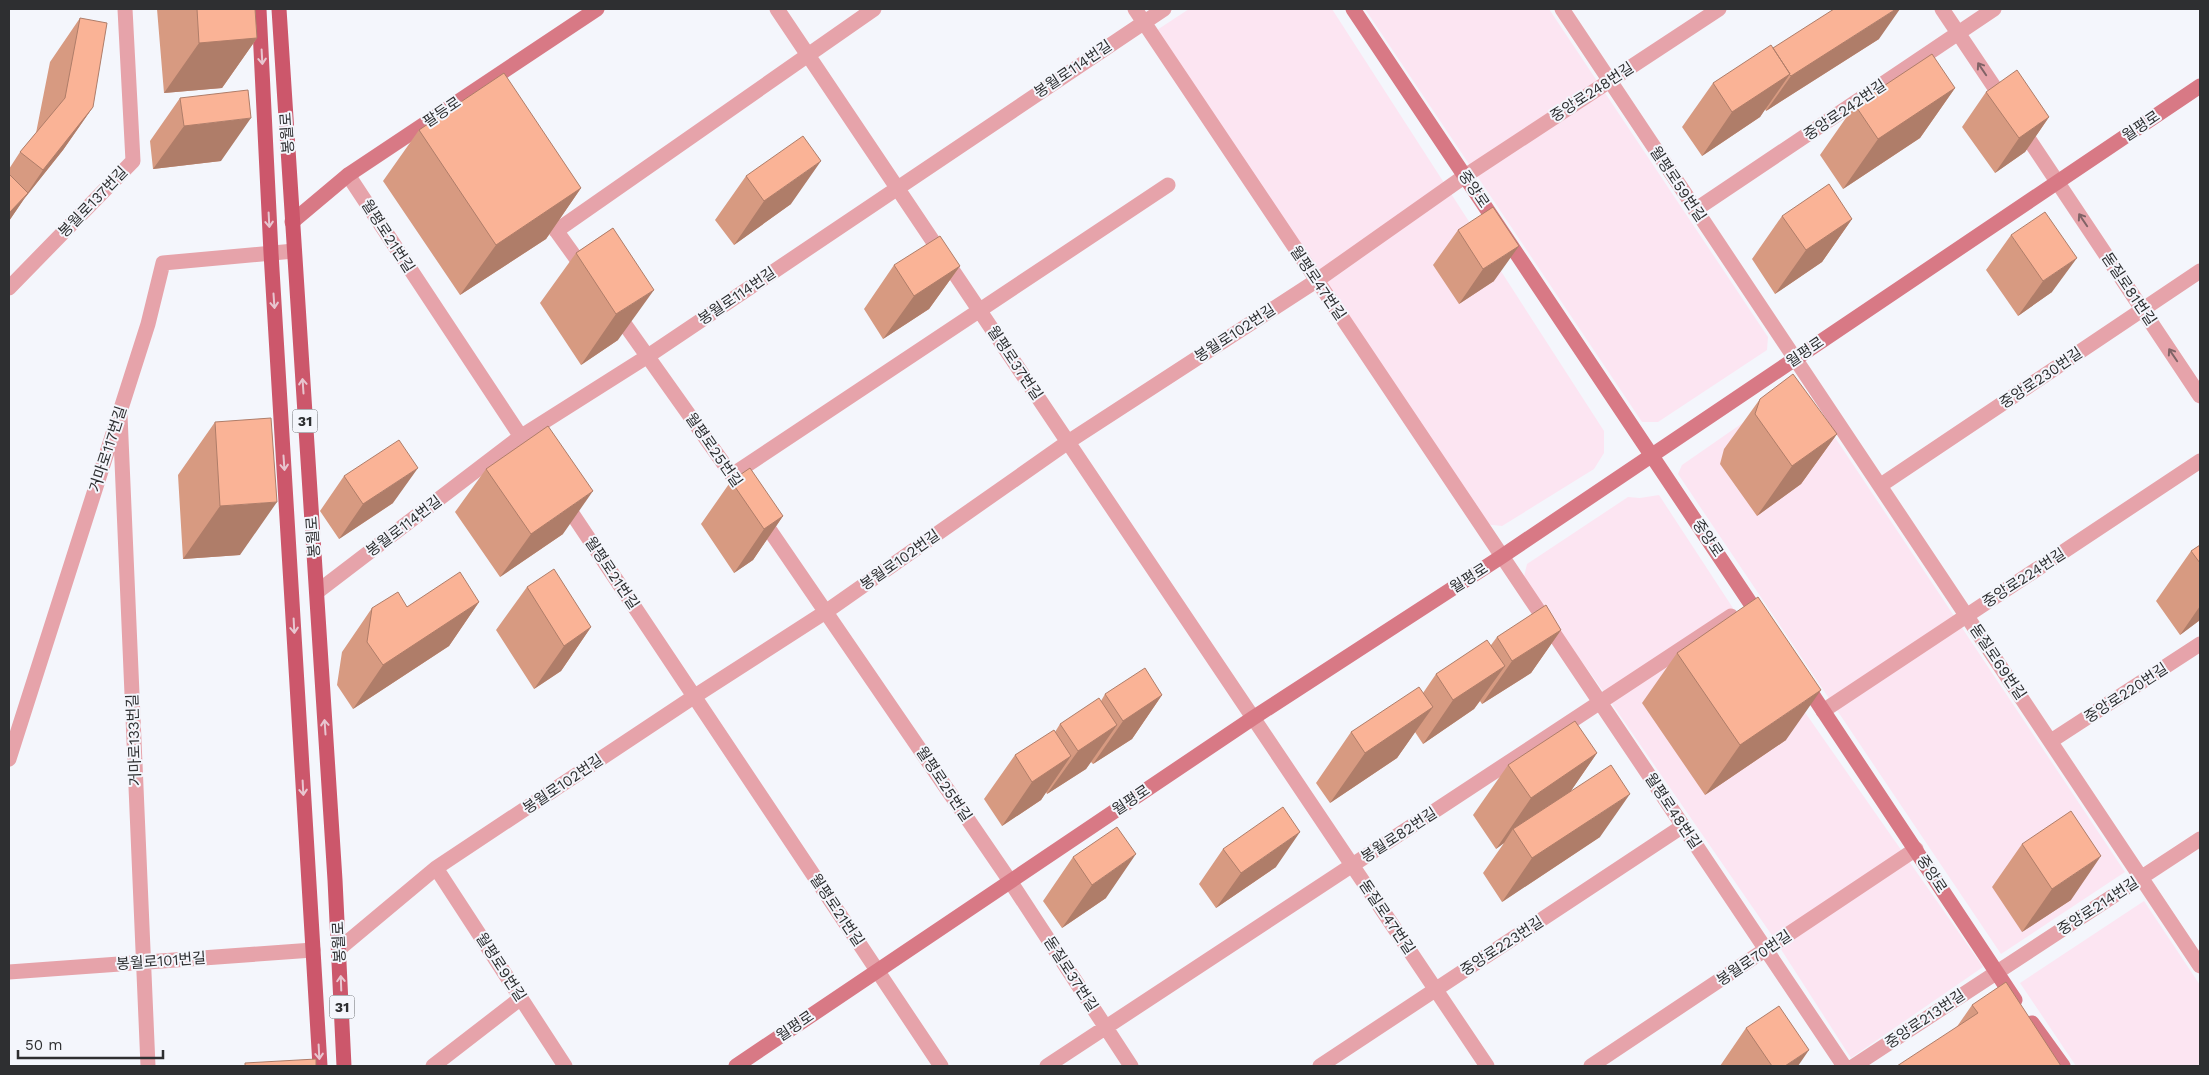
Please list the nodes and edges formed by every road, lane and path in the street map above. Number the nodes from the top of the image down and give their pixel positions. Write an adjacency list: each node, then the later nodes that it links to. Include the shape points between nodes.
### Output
1 (125, 9): 35 (street, 봉월로137번길, via 133,161)
2 (259, 9): 31 (main road, one-way to 31)
3 (597, 9): 19 (main road, 팔등로)
4 (777, 9): 16 (street, 월평로37번길)
5 (874, 9): 16 (street)
6 (1135, 9): 14 (street, 월평로47번길)
7 (1164, 9): 14 (street, 봉월로114번길)
8 (1353, 9): 22 (main road, 중앙로)
9 (1562, 9): 17 (street, 월평로59번길)
10 (1719, 9): 17 (street, 중앙로248번길)
11 (1942, 9): 15 (street, 돋질로81번길)
12 (1994, 9): 15 (street, 중앙로242번길)
13 (280, 10): 28 (main road, 봉월로 / 31)
14 (1144, 22): 25 (street, 봉월로114번길); 33 (street, 월평로47번길)
15 (1958, 33): 23 (street, 돋질로81번길, one-way to 15); 27 (street, 중앙로242번길)
16 (808, 54): 25 (street, 월평로37번길); 29 (street)
17 (1609, 81): 22 (street, 중앙로248번길); 27 (street, 월평로59번길)
18 (2200, 86): 23 (main road, 월평로)
19 (461, 99): 20 (street); 21 (main road, 팔등로)
20 (472, 115)
21 (348, 175): 28 (main road, 팔등로); 43 (street, 월평로21번길)
22 (1465, 176): 33 (street, 봉월로102번길); 45 (main road, 중앙로)
23 (2058, 182): 37 (street, 돋질로81번길, one-way to 23); 40 (main road, 월평로)
24 (1168, 185): 38 (street)
25 (898, 187): 38 (street, 월평로37번길); 39 (street, 봉월로114번길)
26 (534, 200): 29 (street)
27 (1695, 210): 40 (street, 월평로59번길)
28 (292, 222): 30 (main road, 봉월로 / 31)
29 (556, 231): 34 (street)
30 (294, 251): 31 (street, 거마로117번길); 52 (main road, 봉월로 / 31, one-way to 30)
31 (271, 253): 42 (street, 거마로117번길, via 163,263); 73 (main road, one-way to 73)
32 (2200, 271): 37 (street, 중앙로230번길)
33 (1316, 280): 44 (street, 봉월로102번길); 51 (street, 월평로47번길)
34 (597, 287)
35 (9, 288)
36 (608, 302): 39 (street, 월평로25번길)
37 (2143, 310): 41 (street, 돋질로81번길, one-way to 37); 49 (street, 중앙로230번길)
38 (980, 311): 44 (street, 월평로37번길); 48 (street)
39 (648, 356): 43 (street, 봉월로114번길); 48 (street, 월평로25번길)
40 (1794, 359): 45 (main road, 월평로); 49 (street, 돋질로69번길)
41 (2200, 396)
42 (120, 413): 64 (street, 거마로117번길); 77 (street, 거마로133번길)
43 (520, 437): 47 (street, 월평로21번길); 52 (street, 봉월로114번길)
44 (1068, 442): 54 (street, 봉월로102번길); 62 (street, 월평로37번길)
45 (1652, 454): 51 (main road, 월평로); 53 (main road, 중앙로)
46 (2200, 461): 55 (street, 중앙로224번길)
47 (542, 469)
48 (732, 475): 54 (street, 월평로25번길)
49 (1881, 485): 55 (street, 돋질로69번길)
50 (553, 486): 59 (street, 월평로21번길)
51 (1501, 558): 60 (street, 월평로48번길); 62 (main road, 월평로)
52 (317, 592): 71 (main road, 봉월로 / 31, one-way to 52)
53 (1751, 603): 56 (main road, 중앙로); 60 (street, 봉월로82번길)
54 (827, 611): 59 (street, 봉월로102번길); 72 (street, 월평로25번길)
55 (1968, 615): 61 (street, 중앙로224번길); 63 (street, 돋질로69번길)
56 (1769, 631)
57 (2200, 644): 63 (street, 중앙로220번길)
58 (1796, 671): 61 (main road, 중앙로)
59 (695, 696): 69 (street, 봉월로102번길); 79 (street, 월평로21번길)
60 (1599, 703): 65 (street, 월평로48번길); 68 (street, 봉월로82번길)
61 (1823, 711): 67 (main road, 중앙로)
62 (1253, 718): 68 (street, 돋질로47번길); 72 (main road, 월평로)
63 (2052, 741): 70 (street, 돋질로69번길)
64 (9, 759)
65 (1683, 826): 76 (street, 월평로48번길); 82 (street, 중앙로223번길)
66 (2200, 839): 70 (street, 중앙로214번길)
67 (1916, 849): 76 (street, 봉월로70번길); 81 (main road, 중앙로)
68 (1352, 866): 82 (street, 돋질로47번길); 84 (street, 봉월로82번길)
69 (436, 868): 74 (street, 봉월로102번길); 83 (street, 월평로9번길)
70 (2142, 878): 78 (street, 돋질로69번길); 81 (street, 중앙로214번길)
71 (335, 880): 73 (main road, via 334,925 326,937 318,933); 74 (main road, 봉월로 / 31)
72 (1010, 881): 79 (main road, 월평로); 84 (street, 돋질로37번길)
73 (309, 883): 75 (main road)
74 (339, 949): 87 (main road, 봉월로 / 31, one-way to 74)
75 (313, 950): 77 (street, 봉월로101번길); 86 (main road, one-way to 86)
76 (1765, 950): 96 (street, 봉월로70번길); 97 (street, 월평로48번길)
77 (143, 962): 80 (street, 봉월로101번길); 85 (street, 거마로133번길)
78 (2200, 966)
79 (878, 970): 90 (main road, 월평로); 91 (street, 월평로21번길)
80 (9, 972)
81 (1996, 972): 98 (street, 중앙로213번길); 99 (main road, 중앙로)
82 (1436, 990): 94 (street, 중앙로223번길); 95 (street, 돋질로47번길)
83 (521, 998): 88 (street); 89 (street, 월평로9번길)
84 (1106, 1028): 92 (street, 봉월로82번길); 93 (street, 돋질로37번길)
85 (148, 1066)
86 (320, 1066)
87 (344, 1066)
88 (433, 1066)
89 (565, 1066)
90 (736, 1066)
91 (941, 1066)
92 (1047, 1066)
93 (1131, 1066)
94 (1320, 1066)
95 (1487, 1066)
96 (1591, 1066)
97 (1844, 1066)
98 (1854, 1066)
99 (2063, 1066)

